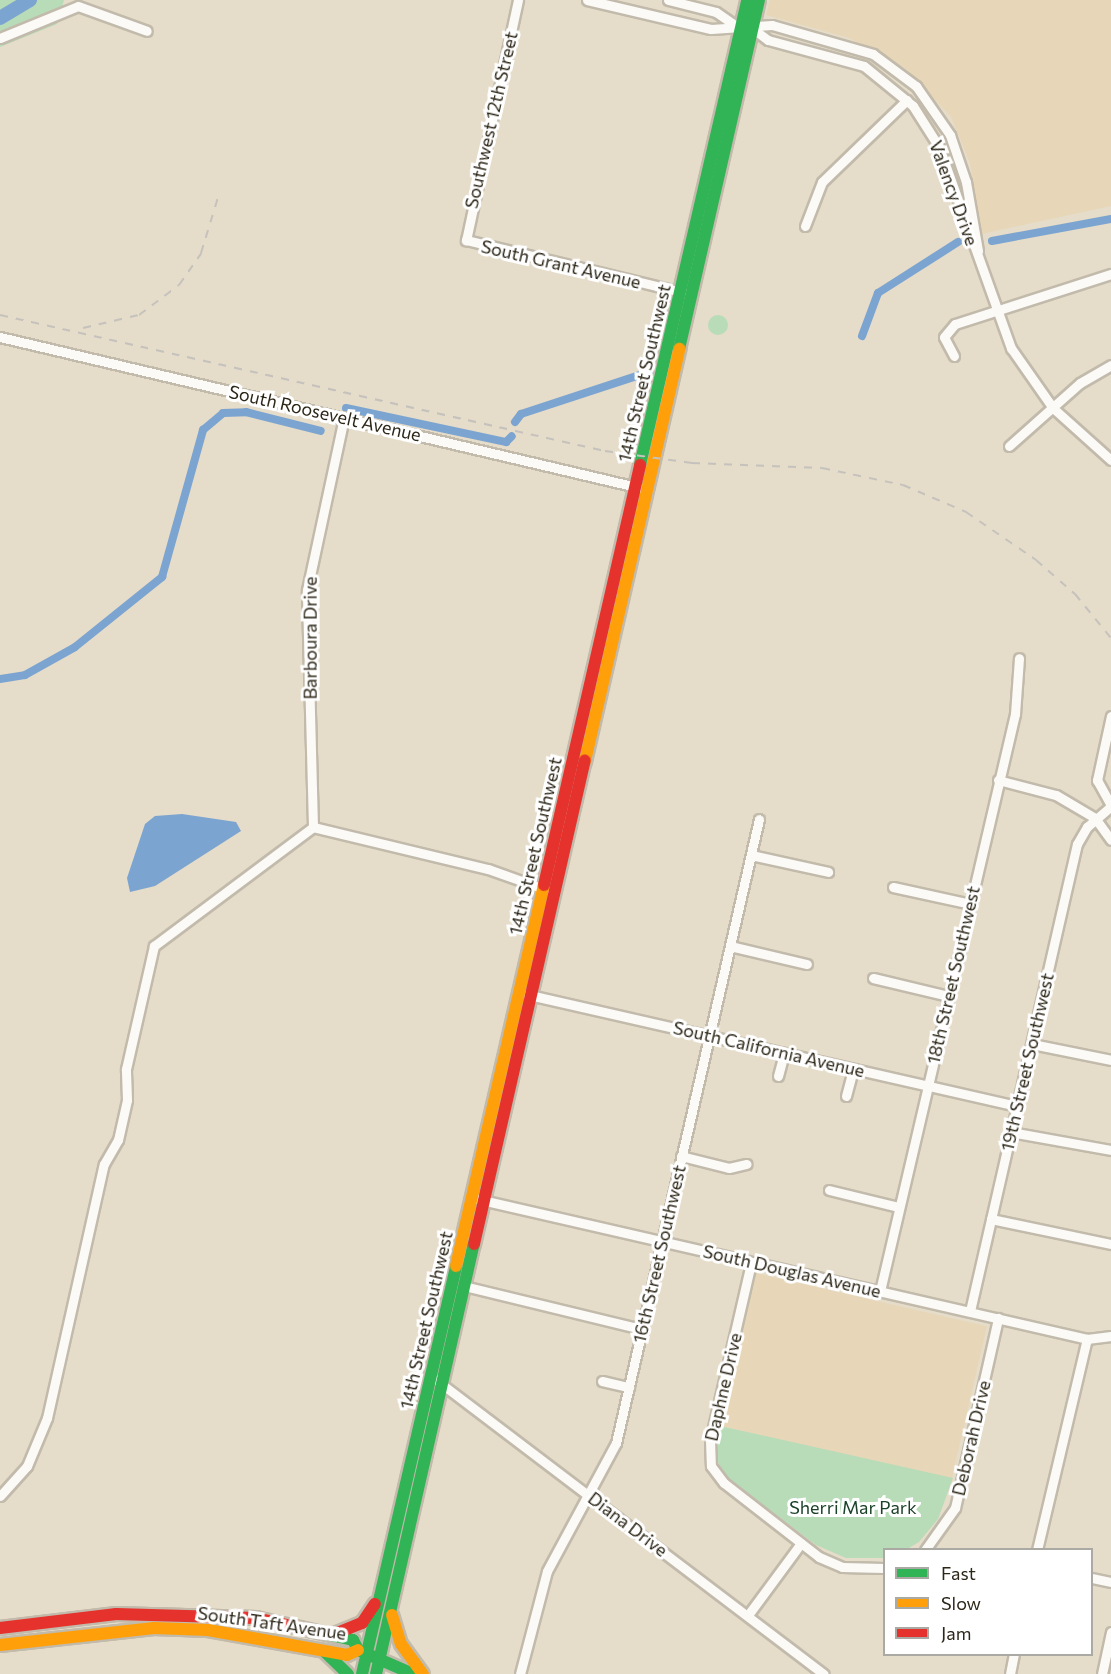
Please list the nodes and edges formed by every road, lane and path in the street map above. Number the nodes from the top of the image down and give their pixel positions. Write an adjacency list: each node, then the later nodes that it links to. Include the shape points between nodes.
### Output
1 (518, 0): 11 (street, Southwest 12th Street)
2 (587, 0): 6 (street, via 711,29)
3 (668, 0): 6 (street, via 716,12)
4 (747, 0): 6 (main road)
5 (759, 0): 6 (main road)
6 (742, 26): 9 (street, Valency Drive, via 768,40 853,61); 12 (street, Valency Drive, via 772,25 851,44 916,86 956,149); 14 (main road, 14th Street Southwest)
7 (147, 31): 8 (street, via 78,6)
8 (0, 38)
9 (907, 100): 10 (street, via 822,182); 12 (street, Valency Drive, via 934,136)
10 (806, 226)
11 (466, 240): 14 (street, South Grant Avenue)
12 (979, 259): 15 (street, Valency Drive)
13 (1111, 274): 15 (street)
14 (687, 293): 23 (main road, 14th Street Southwest); 24 (main road, 14th Street Southwest)
15 (994, 310): 17 (street, via 945,332); 19 (street, Valency Drive, via 1016,356)
16 (0, 337): 20 (street, South Roosevelt Avenue)
17 (954, 356)
18 (1111, 365): 19 (street)
19 (1053, 408): 21 (street); 22 (street, Valency Drive)
20 (344, 417): 23 (street, South Roosevelt Avenue); 31 (street, Barboura Drive, via 307,590)
21 (1009, 446)
22 (1111, 460)
23 (636, 487): 24 (street, South Roosevelt Avenue); 36 (main road, 14th Street Southwest)
24 (649, 490): 36 (main road, 14th Street Southwest)
25 (1019, 658): 27 (street, 18th Street Southwest, via 1015,714)
26 (1111, 716): 28 (street, via 1097,780)
27 (998, 780): 29 (street, via 1056,795); 37 (street, 18th Street Southwest)
28 (1111, 805): 29 (street, 19th Street Southwest)
29 (1095, 818): 32 (street); 44 (street, 19th Street Southwest, via 1077,844)
30 (759, 819): 33 (street, 16th Street Southwest)
31 (313, 827): 36 (street, via 488,869); 74 (street, via 154,946 126,1069 127,1100 117,1140 104,1164 47,1418 27,1466)
32 (1111, 840)
33 (752, 855): 34 (street); 38 (street, 16th Street Southwest)
34 (828, 872)
35 (893, 887): 37 (street)
36 (550, 891): 41 (main road, 14th Street Southwest)
37 (969, 904): 42 (street, 18th Street Southwest)
38 (730, 946): 39 (street); 43 (street, 16th Street Southwest)
39 (807, 964)
40 (873, 978): 42 (street)
41 (526, 994): 43 (street, South California Avenue); 57 (main road, 14th Street Southwest)
42 (948, 996): 49 (street, 18th Street Southwest)
43 (710, 1035): 45 (street, South California Avenue); 54 (street, 16th Street Southwest)
44 (1032, 1044): 46 (street); 51 (street, 19th Street Southwest)
45 (784, 1053): 47 (street, South California Avenue); 48 (street)
46 (1111, 1060)
47 (853, 1069): 49 (street, South California Avenue); 50 (street)
48 (778, 1076)
49 (927, 1085): 51 (street, South California Avenue); 58 (street, 18th Street Southwest)
50 (846, 1096)
51 (1017, 1106): 52 (street, 19th Street Southwest)
52 (1011, 1132): 53 (street); 59 (street, 19th Street Southwest)
53 (1111, 1150)
54 (681, 1156): 55 (street, via 729,1168); 60 (street, 16th Street Southwest)
55 (747, 1164)
56 (829, 1190): 58 (street)
57 (478, 1199): 60 (street, South Douglas Avenue); 63 (main road, 14th Street Southwest); 70 (main road, 14th Street Southwest)
58 (899, 1207): 64 (street, 18th Street Southwest)
59 (991, 1219): 61 (street); 65 (street, 19th Street Southwest)
60 (663, 1241): 62 (street, South Douglas Avenue); 67 (street, 16th Street Southwest)
61 (1111, 1244)
62 (751, 1263): 64 (street, South Douglas Avenue); 75 (street, Daphne Drive, via 709,1460 724,1483)
63 (464, 1286): 67 (street); 70 (main road, 14th Street Southwest)
64 (880, 1291): 65 (street, South Douglas Avenue)
65 (970, 1311): 66 (street, South Douglas Avenue)
66 (998, 1318): 69 (street, South Douglas Avenue); 76 (street, Deborah Drive, via 955,1508)
67 (642, 1329): 72 (street, 16th Street Southwest)
68 (1111, 1336): 69 (street, South Douglas Avenue)
69 (1087, 1339): 77 (street)
70 (436, 1378): 73 (street, Diana Drive); 81 (main road, 14th Street Southwest); 82 (main road, 14th Street Southwest)
71 (602, 1381): 72 (street)
72 (629, 1387): 73 (street, 16th Street Southwest, via 612,1454)
73 (588, 1494): 83 (street, Diana Drive); 99 (street, 16th Street Southwest, via 547,1571)
74 (0, 1496)
75 (801, 1544): 78 (street, via 842,1567); 83 (street)
76 (926, 1548)
77 (1037, 1548)
78 (883, 1568)
79 (1093, 1578): 80 (street)
80 (1111, 1582)
81 (379, 1598): 86 (main road, via 362,1623); 91 (main road, 14th Street Southwest)
82 (392, 1604): 93 (main road, 14th Street Southwest); 98 (main road, via 393,1627)
83 (748, 1615): 100 (street, Diana Drive)
84 (0, 1628): 86 (main road, South Taft Avenue, via 116,1614 206,1613)
85 (1111, 1632): 102 (street)
86 (333, 1634): 91 (main road, South Taft Avenue, via 353,1640)
87 (0, 1636): 88 (main road, via 44,1631)
88 (57, 1636): 89 (main road, South Taft Avenue); 90 (main road, South Taft Avenue, via 110,1630 208,1629)
89 (0, 1645)
90 (319, 1648): 91 (main road, South Taft Avenue, via 347,1655); 94 (main road)
91 (362, 1651): 93 (main road, South Taft Avenue); 95 (main road, 14th Street Southwest)
92 (1014, 1656): 101 (street)
93 (380, 1658): 96 (main road, 14th Street Southwest); 97 (main road, South Taft Avenue)
94 (348, 1674)
95 (362, 1674)
96 (376, 1674)
97 (413, 1674)
98 (423, 1674)
99 (520, 1674)
100 (824, 1674)
101 (1010, 1674)
102 (1102, 1674)

